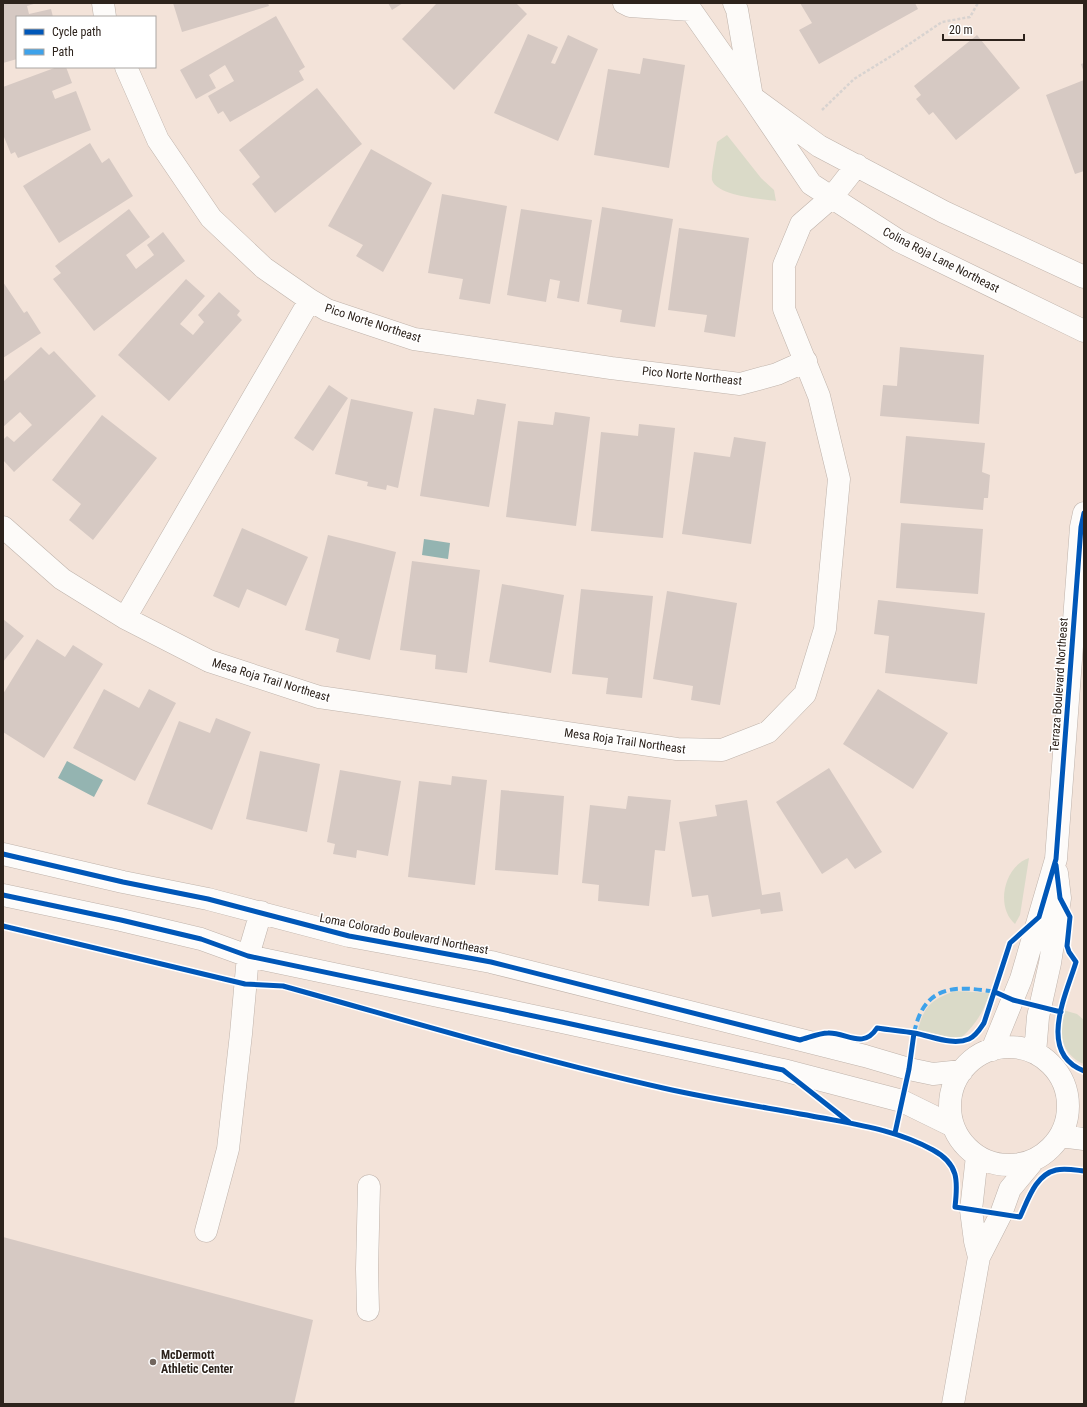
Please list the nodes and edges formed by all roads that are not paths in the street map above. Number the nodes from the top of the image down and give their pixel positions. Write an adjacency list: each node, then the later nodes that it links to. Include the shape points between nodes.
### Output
1 (103, 3): 5 (street)
2 (624, 3): 4 (street, Colina Roja Lane Northeast, via 630,6)
3 (734, 3): 7 (street, Colina Roja Lane Northeast)
4 (688, 6): 7 (street, Colina Roja Lane Northeast)
5 (105, 16)
6 (126, 68): 11 (street, Pico Norte Northeast, via 158,140 211,218 264,268)
7 (752, 97): 8 (street, Colina Roja Lane Northeast, via 819,146); 9 (street, Colina Roja Lane Northeast, via 811,184)
8 (857, 165): 9 (street, Mesa Roja Trail Northeast); 10 (street, Colina Roja Lane Northeast, via 944,212)
9 (832, 197): 12 (street, Colina Roja Lane Northeast, via 898,241); 13 (street, Mesa Roja Trail Northeast, via 801,224 784,265 784,309)
10 (1084, 277)
11 (310, 300): 13 (street, Pico Norte Northeast, via 327,310 414,339 740,384 777,374); 16 (street)
12 (1084, 331)
13 (806, 361): 16 (street, Mesa Roja Trail Northeast, via 819,396 839,479 825,629 805,694 768,732 722,750 677,749 319,697 209,661)
14 (1084, 513): 18 (street, Terraza Boulevard Northeast)
15 (3, 527): 16 (street, Mesa Roja Trail Northeast, via 62,579)
16 (126, 618)
17 (3, 854): 20 (street, Loma Colorado Boulevard Northeast, via 123,882 208,898)
18 (1056, 859): 22 (street, Terraza Boulevard Northeast, via 1021,979); 23 (street, Terraza Boulevard Northeast, via 1060,898 1050,964 1038,1017)
19 (3, 895): 21 (street, via 201,939)
20 (261, 912): 21 (street); 24 (street, Loma Colorado Boulevard Northeast, via 349,936 492,962 865,1056 909,1070 933,1074)
21 (248, 956): 27 (street, via 783,1070 902,1101); 33 (street, via 228,1149)
22 (992, 1050): 23 (street, via 1006,1047); 24 (street, via 981,1054)
23 (1035, 1054): 25 (street, via 1048,1062)
24 (962, 1071): 27 (street, via 952,1094 950,1107)
25 (1065, 1088): 26 (street); 28 (street, via 1068,1105 1066,1121)
26 (1084, 1100)
27 (953, 1126): 30 (street, via 963,1143)
28 (1060, 1136): 29 (street); 31 (street, via 1049,1150)
29 (1084, 1139)
30 (977, 1156): 31 (street, via 994,1164 1014,1165); 34 (street, via 971,1210)
31 (1034, 1160): 34 (street, via 1010,1189 1001,1214)
32 (369, 1186): 35 (street)
33 (206, 1231)
34 (979, 1257): 36 (street)
35 (368, 1310)
36 (953, 1404)

